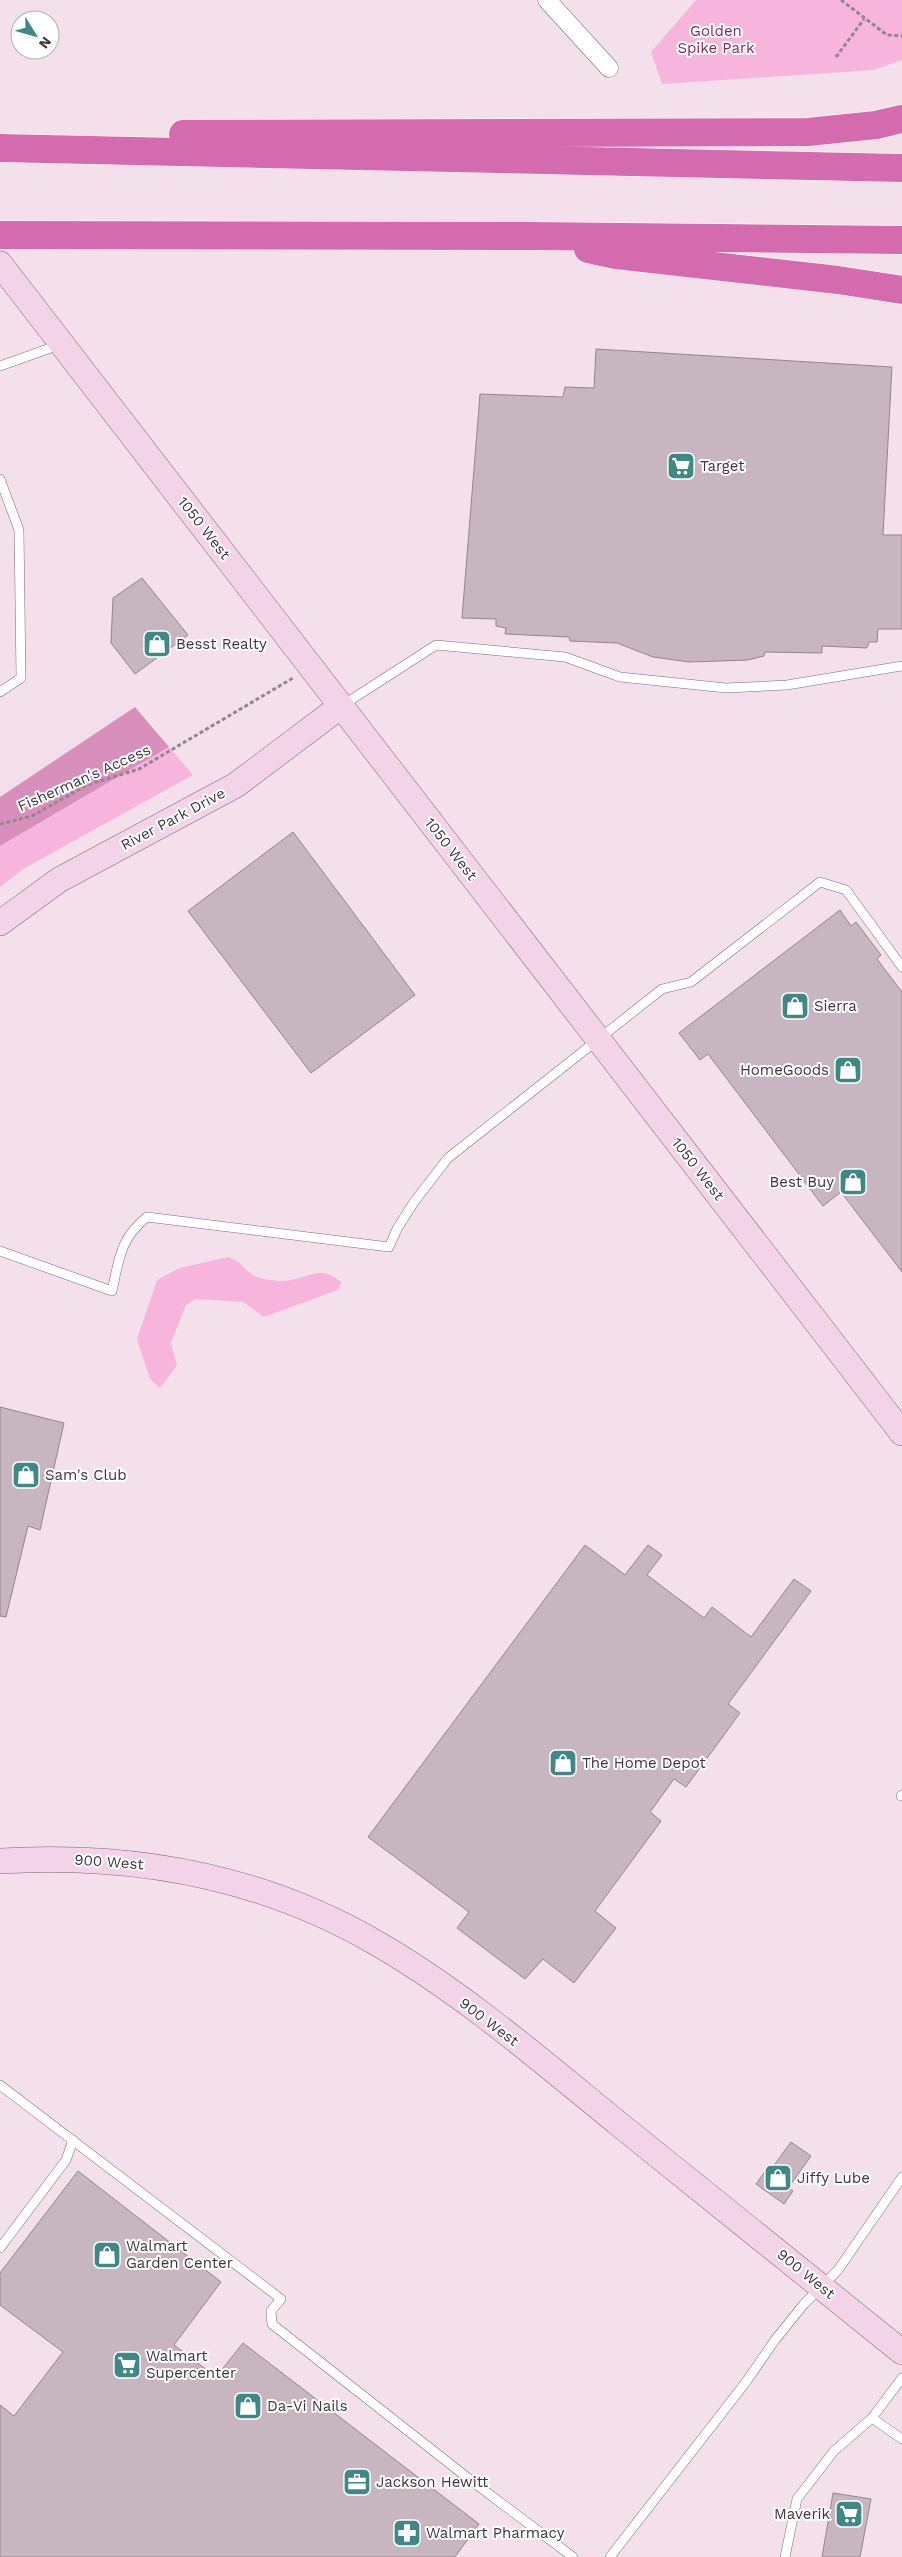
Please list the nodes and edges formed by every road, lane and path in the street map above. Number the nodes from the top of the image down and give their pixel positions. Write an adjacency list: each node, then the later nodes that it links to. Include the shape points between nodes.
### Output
1 (547, 0): 6 (street)
2 (841, 0): 3 (path)
3 (864, 19): 4 (path, via 887,35); 5 (path)
4 (902, 36)
5 (836, 57)
6 (609, 68)
7 (902, 120): 8 (highway, via 808,132 95,135)
8 (1, 148): 9 (highway)
9 (902, 168)
10 (0, 235): 11 (highway)
11 (531, 236): 12 (highway); 14 (highway, via 616,255)
12 (902, 240)
13 (0, 264): 15 (main road, 1050 West)
14 (902, 290)
15 (62, 344): 16 (lane); 21 (main road, 1050 West)
16 (0, 366)
17 (0, 479): 20 (lane, via 19,530 21,678)
18 (902, 666): 21 (lane, via 787,685 726,688 620,677 565,657 436,645)
19 (278, 686): 22 (path, Fisherman's Access, via 139,768 87,785 32,816)
20 (0, 692)
21 (341, 706): 23 (main road, River Park Drive, via 236,785 59,880); 25 (main road, 1050 West)
22 (0, 824)
23 (0, 923)
24 (902, 967): 25 (lane, via 846,890 820,882 691,982 662,989)
25 (598, 1040): 26 (lane, via 448,1158 396,1229 389,1247 147,1217 125,1241 112,1291); 27 (main road, 1050 West)
26 (0, 1251)
27 (902, 1433)
28 (0, 1861): 33 (main road, 900 West, via 72,1858 170,1868 268,1894 347,1927 425,1974 536,2057)
29 (0, 2085): 30 (lane)
30 (73, 2140): 32 (lane, via 66,2160); 38 (lane, via 281,2299 270,2311 272,2324 459,2472)
31 (902, 2177): 33 (lane, via 838,2270)
32 (0, 2248)
33 (822, 2287): 34 (main road, 900 West); 39 (lane, via 775,2340)
34 (902, 2352)
35 (902, 2378): 36 (lane)
36 (872, 2418): 37 (lane); 40 (lane, via 834,2450 797,2498)
37 (902, 2439)
38 (573, 2557)
39 (610, 2557)
40 (785, 2557)

